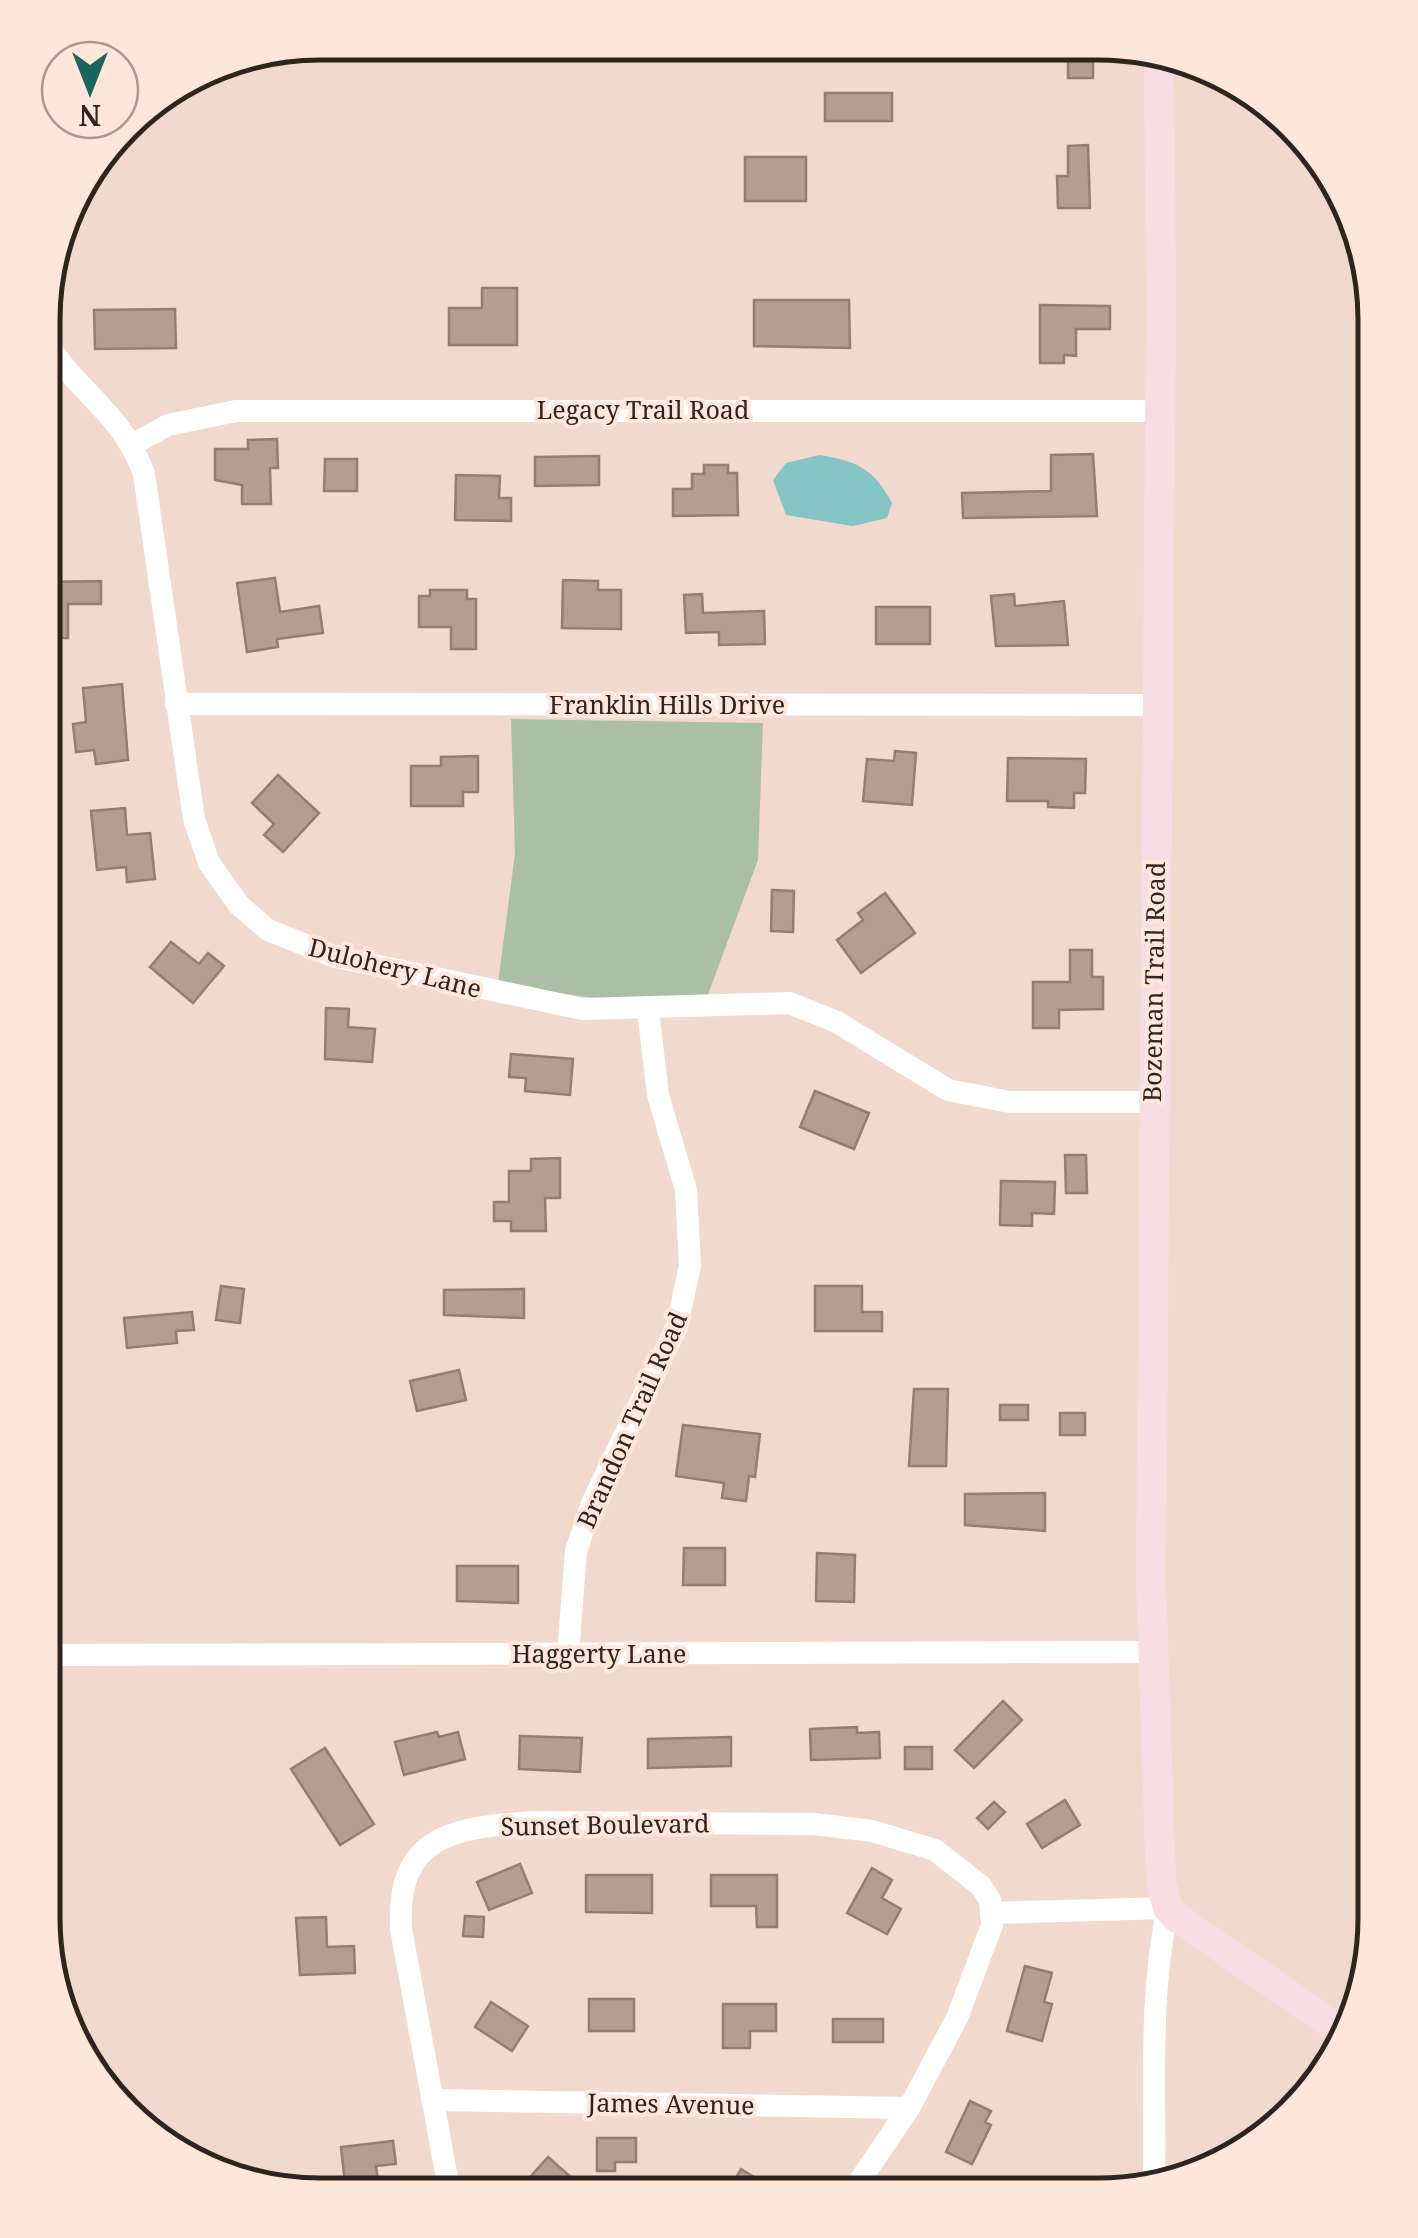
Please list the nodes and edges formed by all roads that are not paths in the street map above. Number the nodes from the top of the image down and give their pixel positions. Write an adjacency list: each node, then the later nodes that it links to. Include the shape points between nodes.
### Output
1 (1158, 67): 3 (street, Bozeman Trail Road)
2 (60, 366): 4 (street, Dulohery Lane)
3 (1158, 411): 4 (street, Legacy Trail Road, via 236,411 168,424); 6 (street, Bozeman Trail Road)
4 (134, 444): 5 (street, Dulohery Lane, via 144,474)
5 (176, 704): 6 (street, Franklin Hills Drive); 7 (street, Dulohery Lane, via 203,848 227,892 268,930 336,957 526,1000)
6 (1157, 705): 8 (street, Bozeman Trail Road)
7 (648, 1010): 8 (street, Dulohery Lane, via 789,1003 837,1022 948,1090 1010,1102); 10 (street, Brandon Trail Road, via 658,1095 686,1190 690,1265 677,1326 576,1550)
8 (1152, 1102): 9 (street, Bozeman Trail Road)
9 (1154, 1652): 10 (street, Haggerty Lane); 12 (street, Bozeman Trail Road, via 1161,1883)
10 (568, 1654): 11 (street, Haggerty Lane)
11 (60, 1655)
12 (1168, 1908): 13 (street); 14 (street); 17 (street, via 1156,1963)
13 (992, 1913): 15 (street, Sunset Boulevard, via 981,1886 956,1864 912,1840 872,1831 814,1824 532,1822 458,1832 416,1856 400,1912); 16 (street, via 957,2018)
14 (1334, 2026)
15 (432, 2100): 16 (street, James Avenue); 18 (street, Sunset Boulevard)
16 (909, 2108): 19 (street)
17 (1154, 2172)
18 (447, 2178)
19 (862, 2178)

